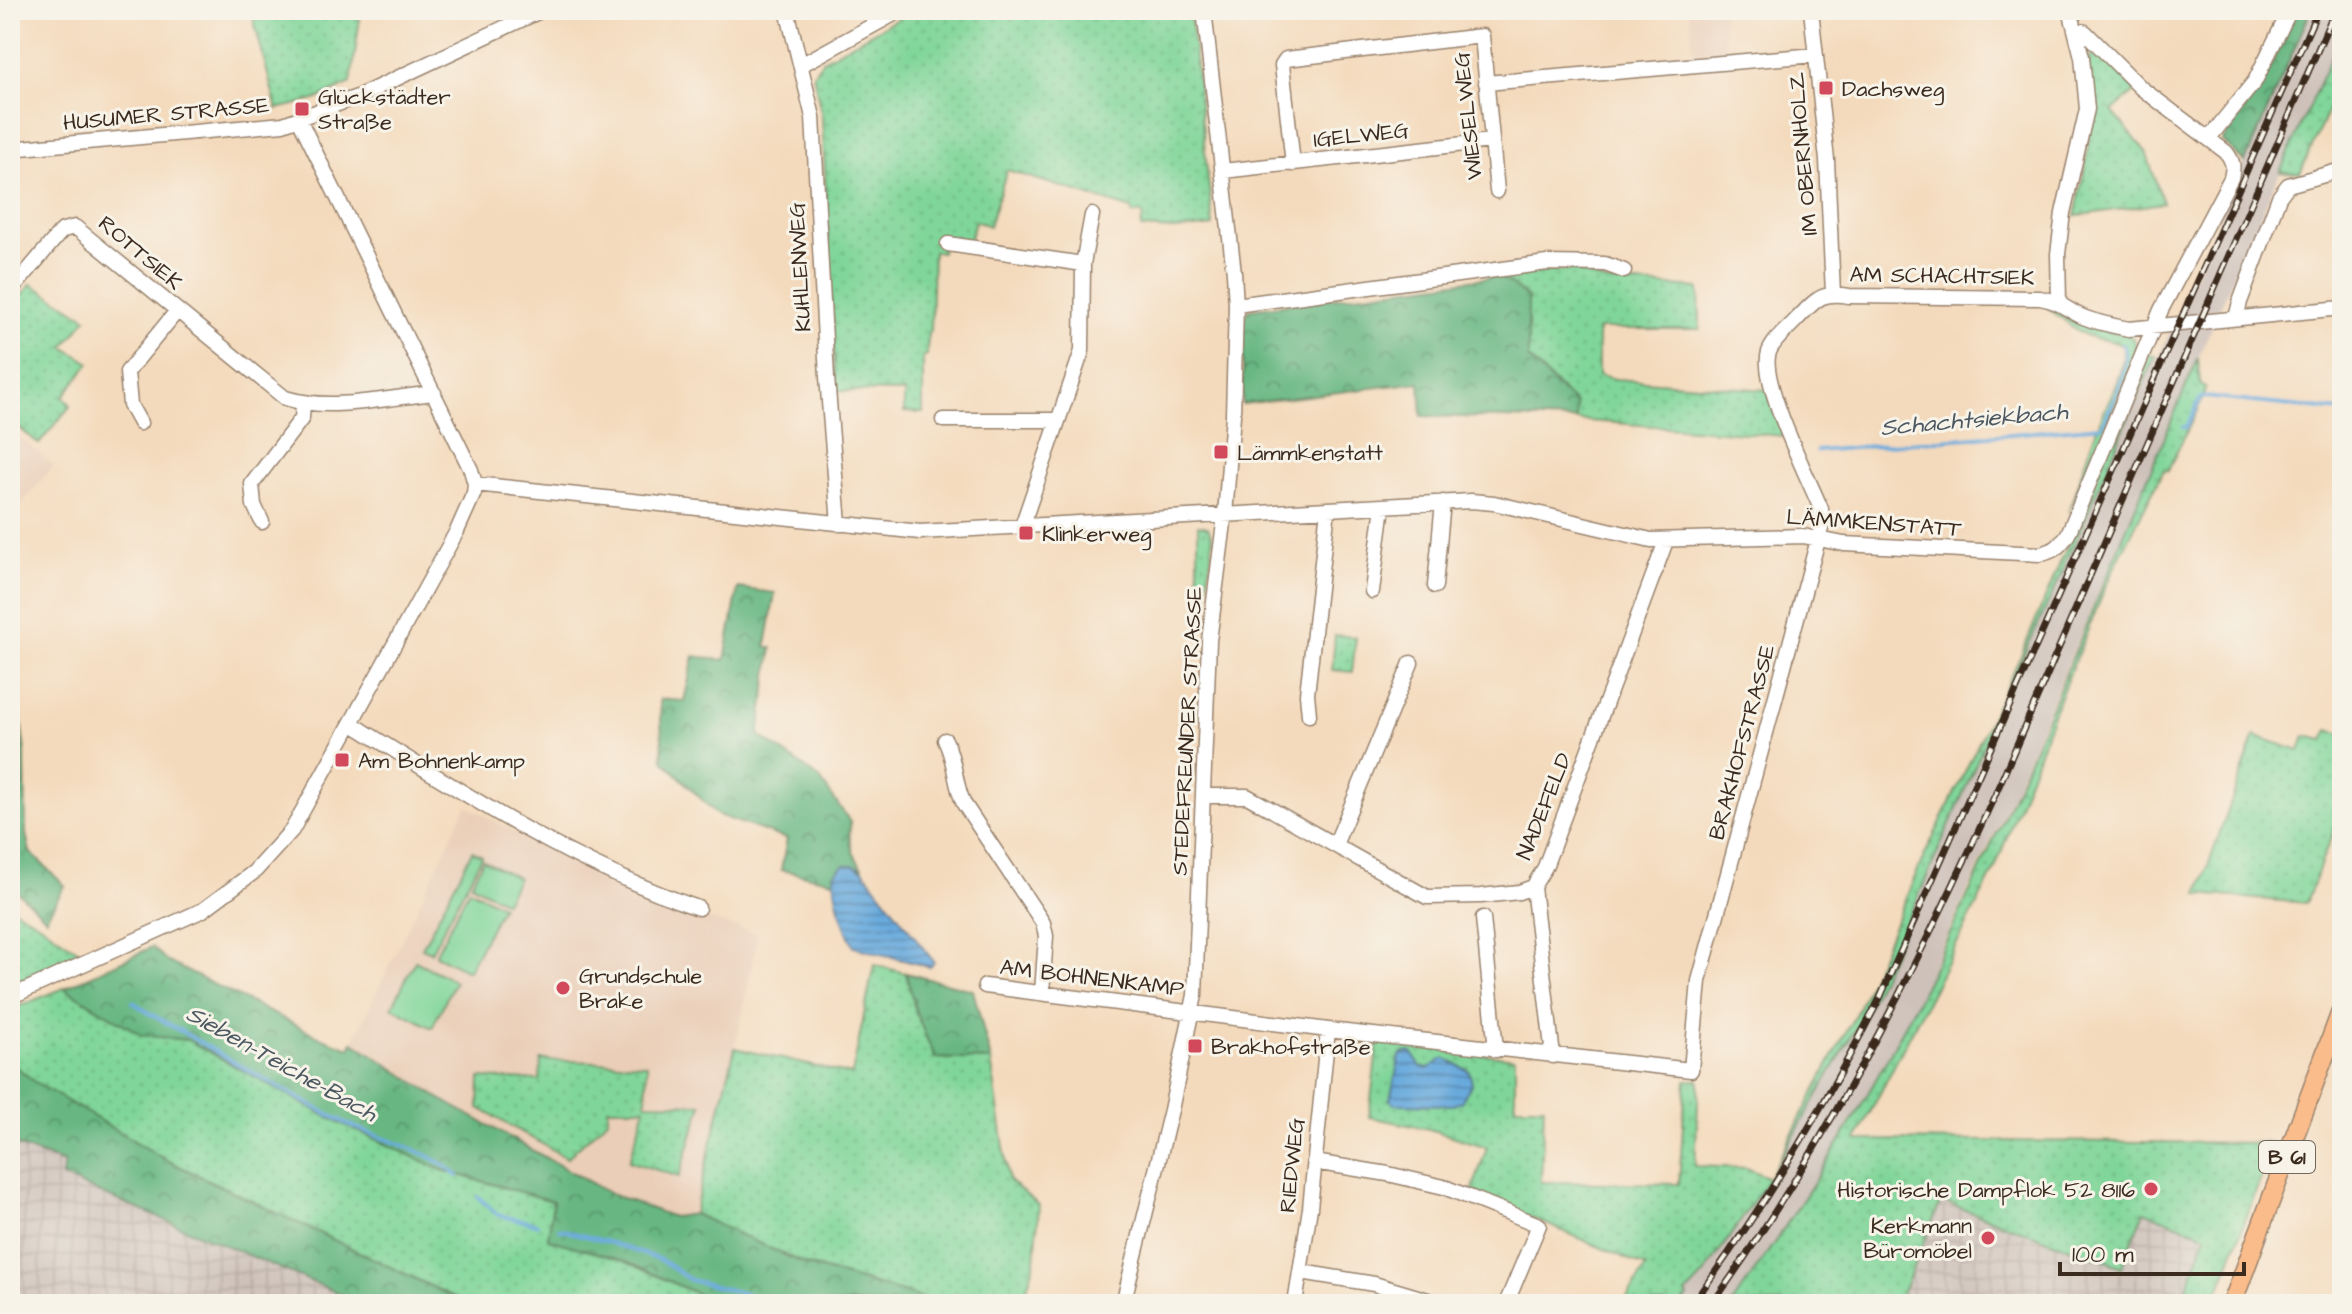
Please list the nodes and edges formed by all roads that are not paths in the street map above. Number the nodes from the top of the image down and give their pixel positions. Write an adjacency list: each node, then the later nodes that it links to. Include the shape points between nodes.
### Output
1 (542, 10): 12 (street, HUSUMER STRASSE)
2 (787, 10): 10 (street, KUHLENWEG)
3 (901, 10): 10 (street)
4 (1204, 10): 17 (street, STEDEFREUNDER STRASSE)
5 (1811, 10): 9 (street, IM OBERNHOLZ)
6 (2070, 10): 8 (street)
7 (2290, 10): 13 (street, via 2255,81)
8 (2076, 29): 13 (street, via 2141,88); 26 (street, via 2087,109 2063,213)
9 (1816, 55): 11 (street); 25 (street, IM OBERNHOLZ, via 1827,160)
10 (801, 65): 43 (street, KUHLENWEG, via 815,138)
11 (1486, 83): 14 (street, WIESELWEG); 16 (street, WIESELWEG, via 1482,36 1286,59 1282,65)
12 (299, 119): 15 (street, HUSUMER STRASSE, via 253,128); 32 (street)
13 (2209, 138): 31 (street, via 2233,161 2231,178)
14 (1491, 141): 16 (street, IGELWEG); 19 (street, WIESELWEG)
15 (10, 149)
16 (1293, 164): 17 (street, IGELWEG)
17 (1229, 170): 27 (street, STEDEFREUNDER STRASSE)
18 (2342, 170): 30 (street, via 2288,185 2279,197)
19 (1497, 191)
20 (1092, 215): 22 (street)
21 (948, 244): 22 (street)
22 (1083, 264): 35 (street, via 1082,351)
23 (1624, 271): 27 (street, via 1605,264 1547,263)
24 (10, 292): 29 (street, ROTTSIEK, via 63,230 75,227)
25 (1827, 295): 26 (street, AM SCHACHTSIEK); 45 (street, BRAKHOFSTRASSE, via 1776,342 1768,372 1821,509)
26 (2059, 302): 31 (street, AM SCHACHTSIEK, via 2103,324)
27 (1243, 304): 41 (street, STEDEFREUNDER STRASSE)
28 (2342, 308): 30 (street, AM SCHACHTSIEK)
29 (177, 311): 33 (street, ROTTSIEK, via 277,393); 36 (street, ROTTSIEK, via 127,372 130,405)
30 (2236, 318): 31 (street, AM SCHACHTSIEK)
31 (2154, 327): 45 (street, LÄMMKENSTATT, via 2061,546 2025,553)
32 (434, 393): 33 (street); 37 (street)
33 (303, 404): 42 (street, via 302,418 252,484)
34 (943, 420): 35 (street)
35 (1058, 420): 44 (street)
36 (140, 423)
37 (475, 484): 43 (street, LÄMMKENSTATT); 51 (street, via 457,531)
38 (1443, 502): 39 (street, LÄMMKENSTATT); 46 (street, LÄMMKENSTATT, via 1494,503); 47 (street)
39 (1383, 506): 40 (street, LÄMMKENSTATT); 48 (street)
40 (1328, 509): 41 (street, LÄMMKENSTATT); 50 (street)
41 (1225, 515): 44 (street, LÄMMKENSTATT); 53 (street, STEDEFREUNDER STRASSE, via 1209,633)
42 (262, 522)
43 (839, 524): 44 (street, LÄMMKENSTATT, via 920,532)
44 (1022, 526)
45 (1818, 539): 46 (street, LÄMMKENSTATT); 65 (street, BRAKHOFSTRASSE, via 1699,981 1691,1070)
46 (1666, 541): 55 (street, NADEFELD, via 1545,867)
47 (1435, 586)
48 (1372, 591)
49 (1411, 663): 54 (street)
50 (1309, 715)
51 (351, 723): 56 (street, via 469,798 591,863); 60 (street, via 292,830 267,860 220,900)
52 (945, 740): 59 (street, via 964,804 1043,923)
53 (1203, 796): 54 (street, NADEFELD, via 1247,796); 62 (street, STEDEFREUNDER STRASSE)
54 (1335, 845): 55 (street, NADEFELD, via 1427,897 1481,896)
55 (1533, 887): 65 (street)
56 (698, 908)
57 (1483, 918): 64 (street)
58 (985, 986): 59 (street, AM BOHNENKAMP)
59 (1042, 993): 62 (street, AM BOHNENKAMP)
60 (10, 997)
61 (2342, 1009): 72 (main road, B 61)
62 (1193, 1011): 63 (street, BRAKHOFSTRASSE); 68 (street, STEDEFREUNDER STRASSE)
63 (1328, 1030): 64 (street, BRAKHOFSTRASSE); 66 (street, RIEDWEG)
64 (1496, 1050): 65 (street, BRAKHOFSTRASSE)
65 (1553, 1056)
66 (1314, 1162): 67 (street, RIEDWEG); 71 (street, via 1444,1187 1539,1225)
67 (1301, 1272): 69 (street, RIEDWEG); 70 (street, via 1374,1284)
68 (1123, 1304)
69 (1295, 1304)
70 (1441, 1304)
71 (1506, 1304)
72 (2232, 1304)

